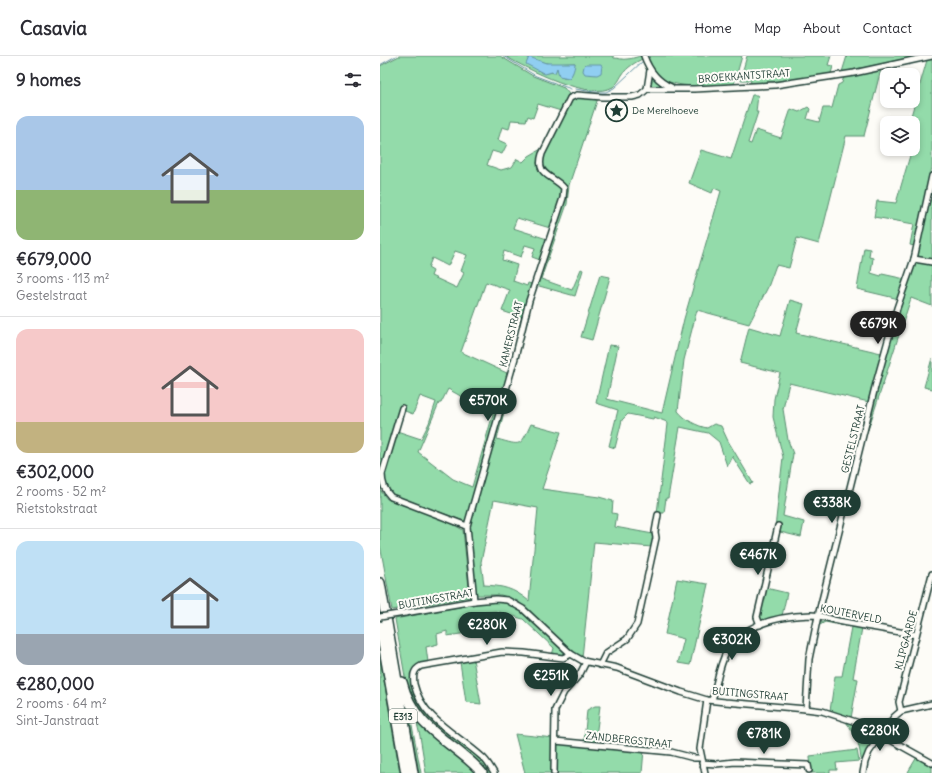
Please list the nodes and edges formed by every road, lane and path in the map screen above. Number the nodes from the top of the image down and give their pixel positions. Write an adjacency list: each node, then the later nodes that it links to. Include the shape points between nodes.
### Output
1 (932, 56): 4 (street, BROEKKANTSTRAAT, via 775,85)
2 (645, 58): 3 (street)
3 (650, 70): 4 (street, via 659,80); 5 (street)
4 (674, 88): 5 (street, BROEKKANTSTRAAT)
5 (647, 89): 11 (street, KAMERSTRAAT, via 632,97 577,95 570,98 542,154 541,167 547,176 564,188 563,198 529,301)
6 (932, 176): 7 (street, GESTELSTRAAT)
7 (914, 259): 8 (street); 16 (street, GESTELSTRAAT, via 875,387)
8 (932, 262)
9 (402, 408): 11 (street, via 382,474 385,491 391,497)
10 (658, 515): 24 (street, via 656,538 637,624 627,639 606,653)
11 (466, 526): 15 (street, KAMERSTRAAT)
12 (778, 526): 18 (street, via 757,617)
13 (932, 574): 20 (street, KLIPGAARDE)
14 (380, 583): 22 (highway, E313)
15 (474, 601): 17 (street, BUITINGSTRAAT, bridge); 21 (street, BUITINGSTRAAT, via 496,599 516,604)
16 (818, 616): 18 (street, KOUTERVELD, via 784,618); 20 (street, KOUTERVELD); 27 (street, GESTELSTRAAT, via 809,659)
17 (380, 617)
18 (760, 625): 25 (street, KOUTERVELD, via 739,637 728,650)
19 (380, 626): 34 (highway, E313)
20 (916, 635): 28 (street, KLIPGAARDE, via 899,702)
21 (571, 654): 23 (street, BUITINGSTRAAT); 37 (street, via 563,658 502,652 421,666 415,671 415,687 425,709 441,725 482,756)
22 (393, 659): 35 (highway, E313); 36 (highway, via 397,663 407,698 419,718)
23 (586, 662): 24 (street, BUITINGSTRAAT); 30 (street, via 582,671 564,692 556,708)
24 (600, 664): 25 (street, BUITINGSTRAAT)
25 (710, 700): 27 (street, BUITINGSTRAAT); 31 (street, KOUTERVELD, via 700,749)
26 (932, 704): 28 (street)
27 (806, 709): 29 (street, BUITINGSTRAAT, via 822,711)
28 (901, 712): 29 (street, via 894,717)
29 (882, 734): 32 (street, BUITINGSTRAAT); 40 (street, via 869,752)
30 (555, 742): 31 (street, ZANDBERGSTRAAT, via 664,752); 38 (street)
31 (702, 760): 33 (street, ZANDBERGSTRAAT, via 716,764 735,762 808,765); 39 (street, KOUTERVELD)
32 (932, 763)
33 (808, 770)
34 (406, 773)
35 (413, 773)
36 (482, 773)
37 (494, 773)
38 (554, 773)
39 (705, 773)
40 (863, 773)

